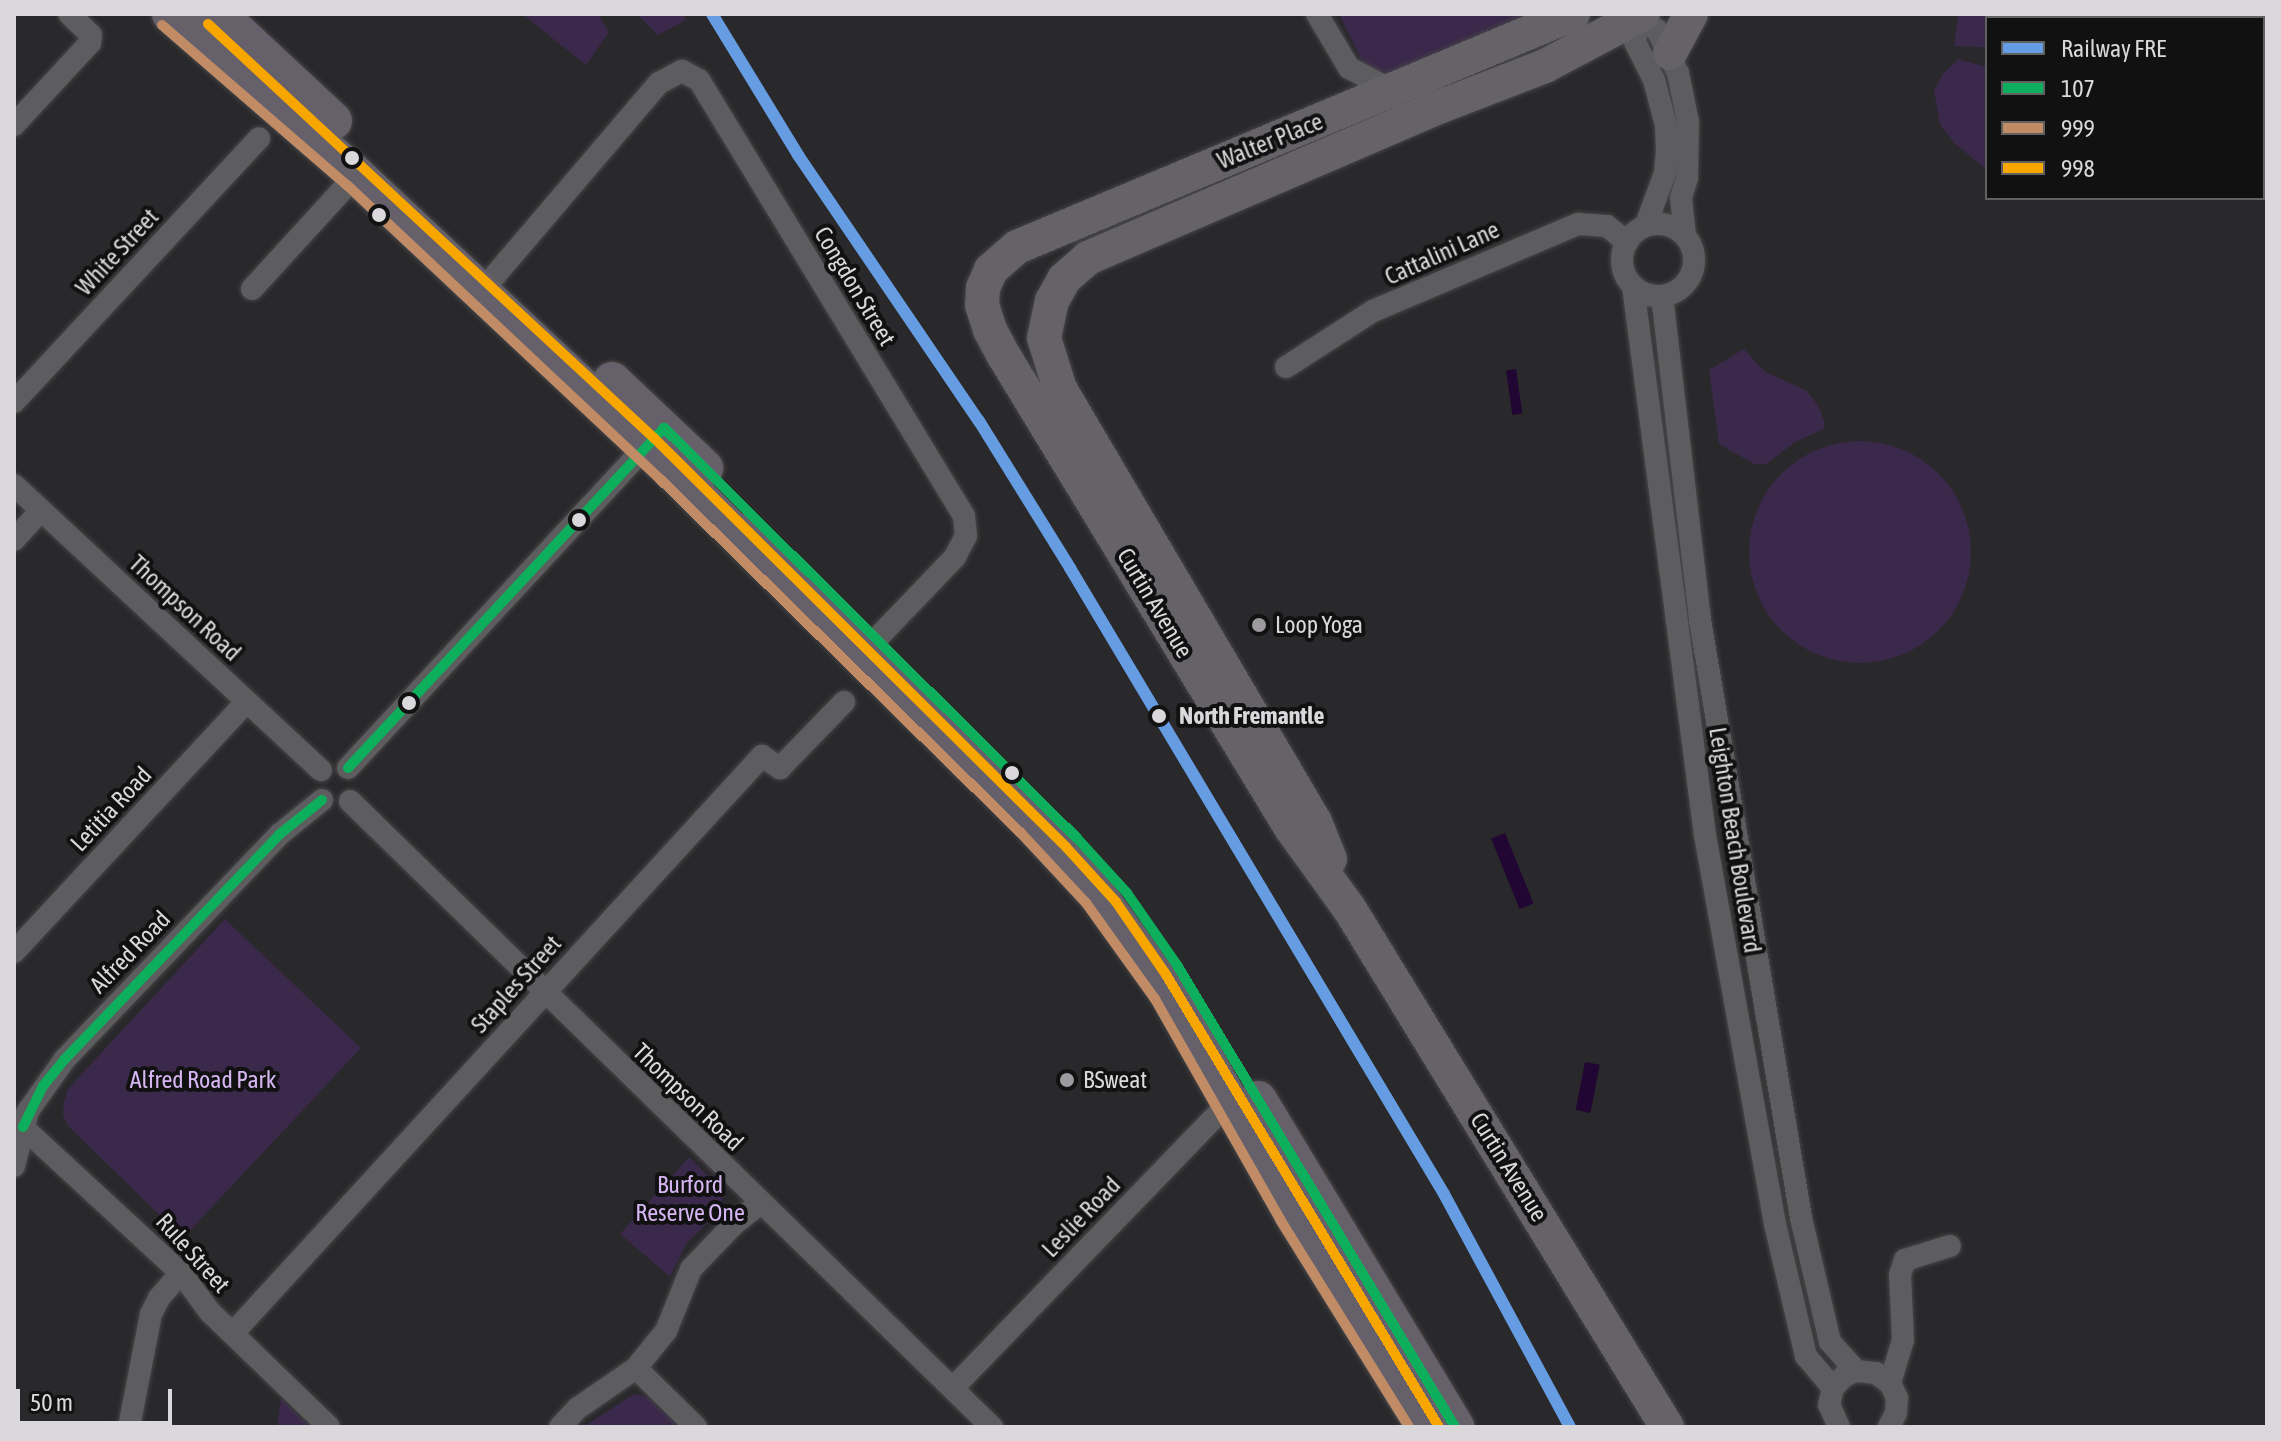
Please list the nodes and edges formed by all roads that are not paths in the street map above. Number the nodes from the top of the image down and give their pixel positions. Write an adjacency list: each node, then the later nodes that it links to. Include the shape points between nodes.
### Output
1 (69, 14): 10 (street, via 91,35 90,43)
2 (171, 14): 12 (highway)
3 (218, 14): 16 (highway)
4 (1573, 14): 9 (main road, Walter Place)
5 (1691, 14): 8 (main road)
6 (1636, 15): 8 (street, via 1657,30); 13 (street, via 1635,42 1661,103 1667,150 1665,173); 21 (main road, Walter Place, via 1545,66 1088,258 1064,279)
7 (1320, 21): 9 (street, via 1349,68)
8 (1670, 53): 14 (street, via 1688,122 1687,178 1681,198)
9 (1394, 91): 18 (main road, Walter Place, via 1017,247 991,270)
10 (14, 125)
11 (259, 138): 23 (street, White Street)
12 (356, 175): 16 (highway); 19 (street)
13 (1646, 225): 14 (street, via 1673,226); 15 (street)
14 (1685, 235): 20 (street, via 1694,251 1693,271 1687,282)
15 (1627, 242): 17 (street, via 1622,266); 22 (street, Cattalini Lane, via 1607,226 1578,224 1373,311)
16 (489, 284): 24 (highway); 28 (street, Congdon Street, via 659,83 682,71 699,80 964,516 966,536 955,557)
17 (1633, 286): 20 (street); 49 (street, Leighton Beach Boulevard, via 1705,835 1770,1196 1806,1356)
18 (983, 288): 35 (main road, Curtin Avenue, via 982,305 1004,356 1291,828)
19 (252, 289)
20 (1662, 296): 46 (street, Leighton Beach Boulevard, via 1700,620 1801,1218 1830,1342)
21 (1052, 301): 35 (main road, Curtin Avenue, via 1044,338 1060,389 1315,822)
22 (1286, 367)
23 (14, 402)
24 (654, 437): 28 (highway); 31 (street)
25 (14, 485): 26 (street, Thompson Road)
26 (41, 510): 27 (street); 29 (street, Thompson Road)
27 (14, 540)
28 (868, 648): 38 (highway, via 1097,894)
29 (247, 701): 32 (street, Thompson Road); 36 (street, Letitia Road)
30 (844, 702): 37 (street, Staples Street, via 780,768 762,756)
31 (348, 768): 32 (street, via 334,764); 34 (street, via 357,784)
32 (321, 770): 33 (street, via 315,788)
33 (322, 800): 34 (street, via 339,806); 39 (street, Alfred Road, via 280,834 65,1059)
34 (350, 801): 37 (street, Thompson Road)
35 (1349, 908): 58 (main road, Curtin Avenue)
36 (14, 952)
37 (544, 993): 41 (street, Thompson Road); 44 (street, Staples Street)
38 (1239, 1094): 48 (street, Leslie Road); 56 (highway, via 1293,1214); 57 (highway)
39 (18, 1123): 40 (street, Alfred Road); 43 (street, Rule Street)
40 (14, 1166)
41 (760, 1204): 45 (street, via 691,1269 666,1331); 48 (street, Thompson Road)
42 (1950, 1246): 47 (street, via 1905,1260 1900,1275 1903,1340)
43 (181, 1273): 44 (street, Rule Street); 51 (street, via 151,1314)
44 (233, 1333): 52 (street, Rule Street)
45 (636, 1368): 53 (street); 54 (street)
46 (1856, 1371): 47 (street, Leighton Beach Boulevard, via 1876,1373); 49 (street)
47 (1890, 1383): 50 (street, via 1897,1398)
48 (953, 1388): 55 (street, Thompson Road)
49 (1833, 1388): 59 (street, via 1829,1405)
50 (1891, 1425)
51 (129, 1427)
52 (329, 1427)
53 (560, 1427)
54 (696, 1427)
55 (992, 1427)
56 (1425, 1427)
57 (1455, 1427)
58 (1667, 1427)
59 (1839, 1427)

